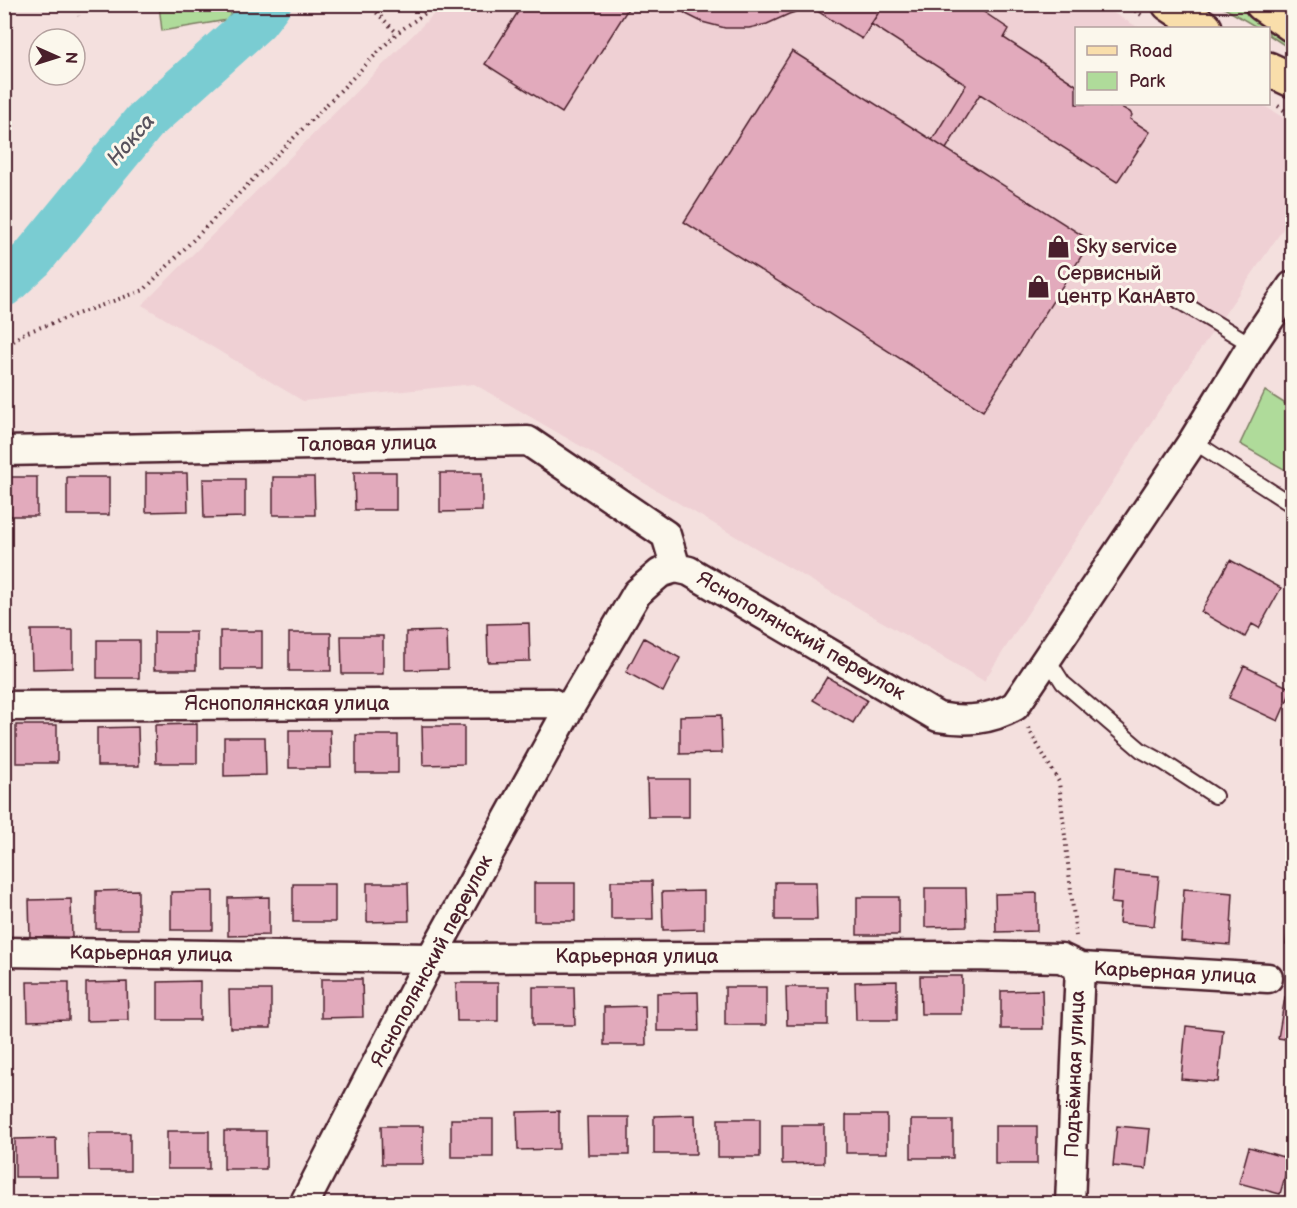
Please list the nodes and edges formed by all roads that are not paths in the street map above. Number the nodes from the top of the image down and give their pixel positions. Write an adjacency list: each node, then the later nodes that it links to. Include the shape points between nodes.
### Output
1 (1169, 4): 4 (main road)
2 (1262, 4): 3 (main road)
3 (1293, 25)
4 (1204, 27)
5 (1270, 70): 6 (main road)
6 (1293, 81)
7 (1293, 286): 9 (street)
8 (1179, 301): 9 (lane)
9 (1252, 345): 10 (street)
10 (1194, 441): 12 (lane); 14 (street)
11 (4, 451): 13 (street, Таловая улица, via 528,441 666,535)
12 (1293, 505)
13 (676, 568): 14 (street, Яснополянский переулок, via 689,571 938,717 962,721 1002,713 1015,705); 16 (street, Яснополянский переулок, via 660,573 637,593)
14 (1047, 658): 17 (lane, via 1063,683 1141,750)
15 (4, 705): 16 (street, Яснополянская улица, via 552,703)
16 (567, 712): 19 (street, Яснополянский переулок)
17 (1215, 796)
18 (4, 952): 19 (street, Карьерная улица)
19 (431, 958): 20 (street, Карьерная улица, via 970,956 1061,958); 22 (street, Яснополянский переулок)
20 (1080, 967): 21 (street, Карьерная улица); 23 (street, Подъёмная улица)
21 (1268, 978)
22 (304, 1203)
23 (1070, 1203)

